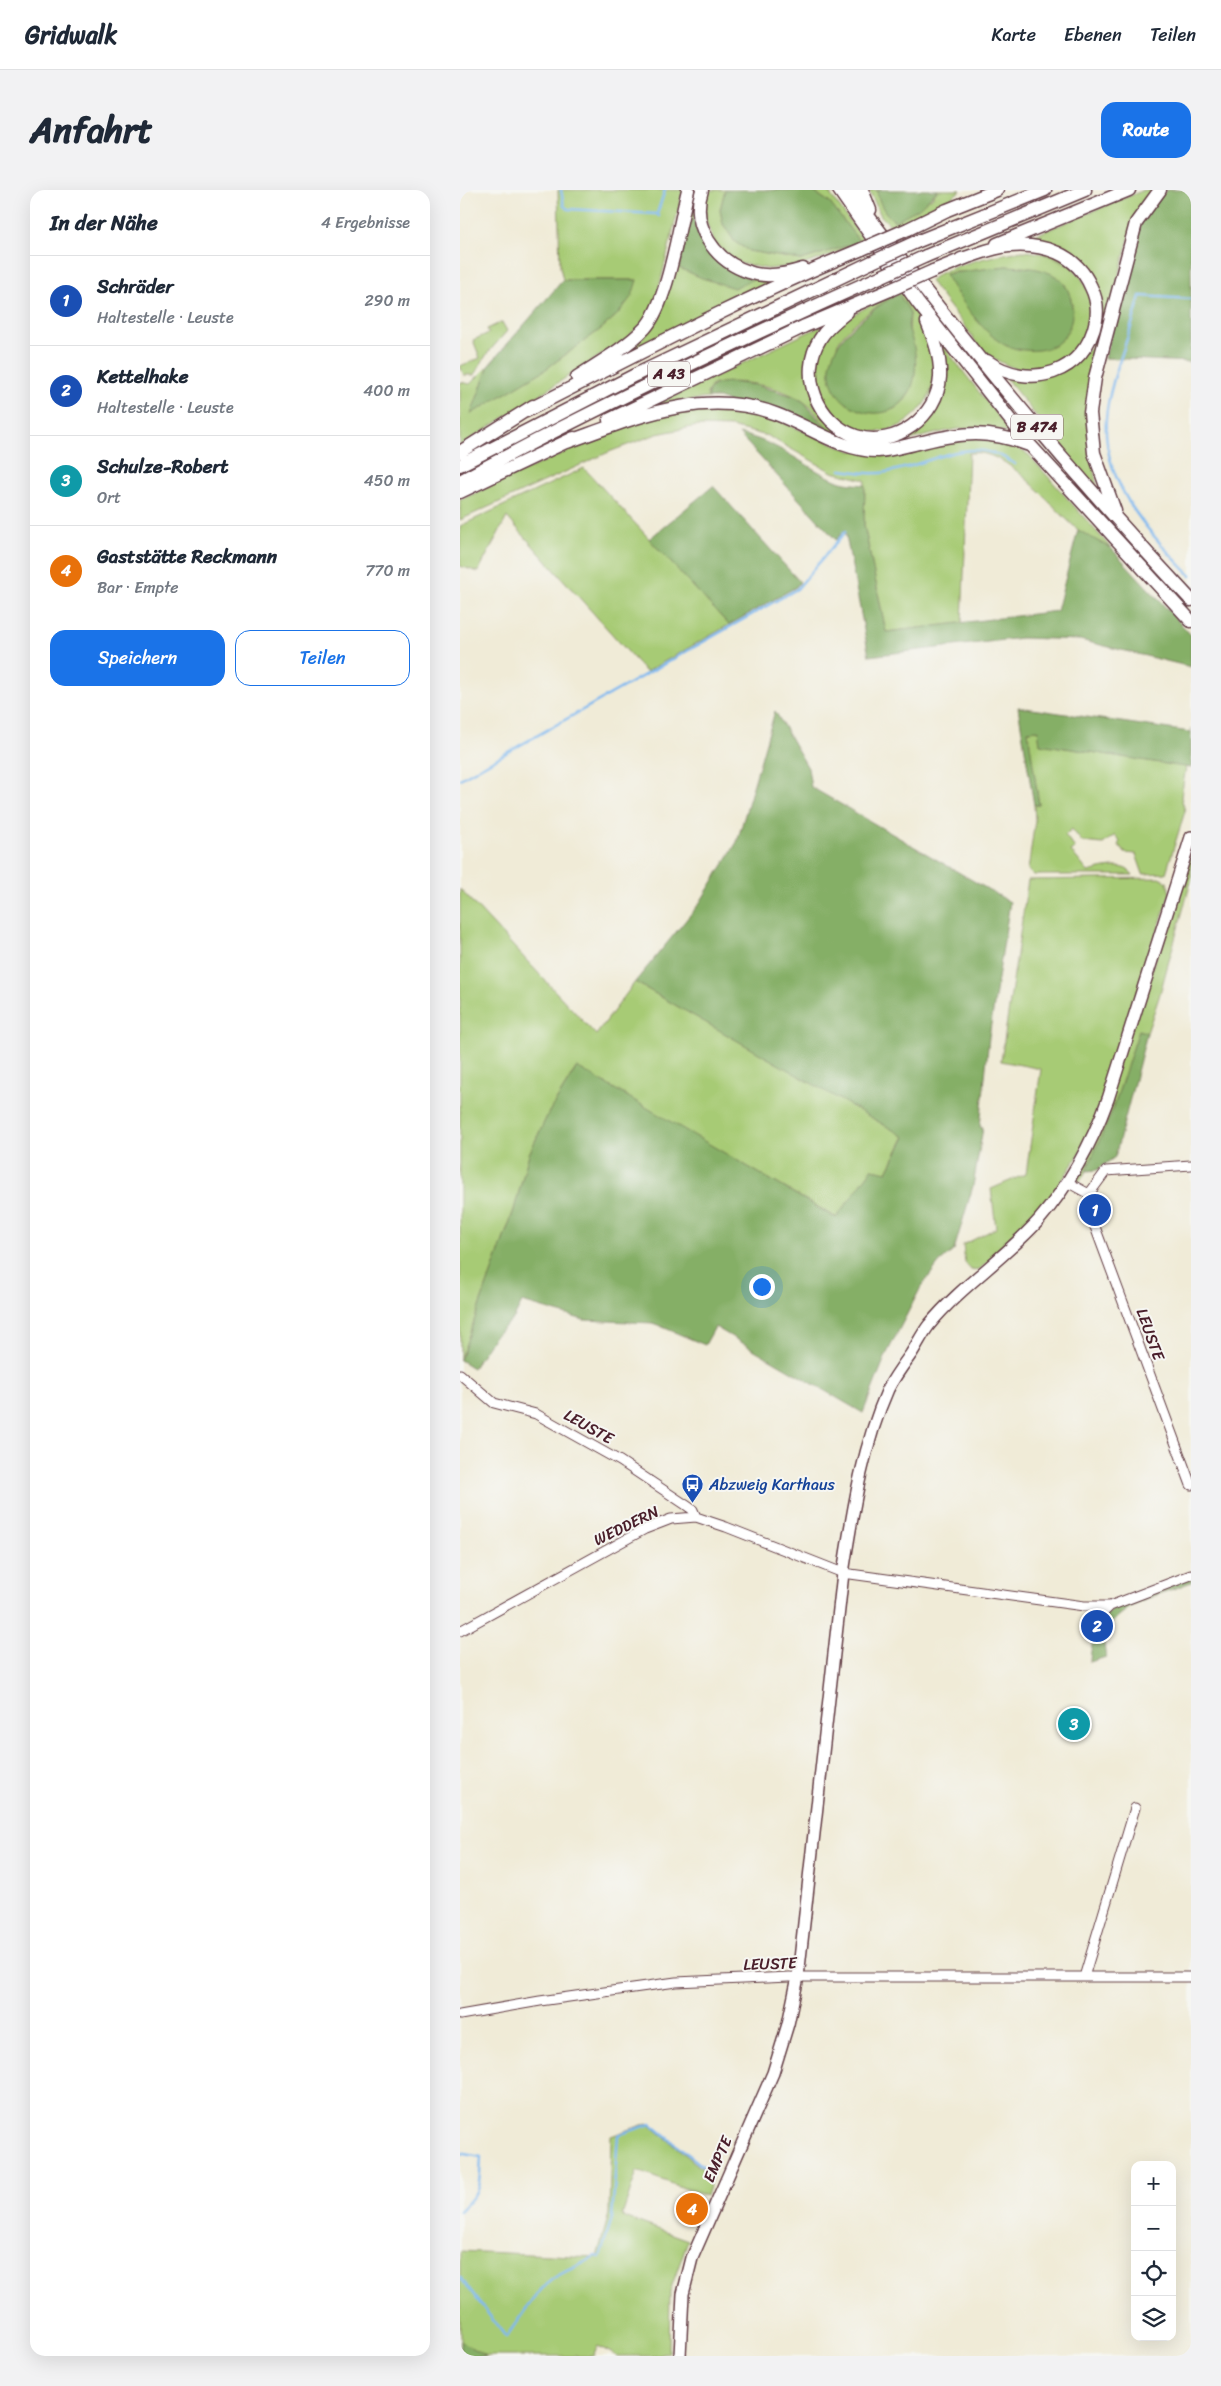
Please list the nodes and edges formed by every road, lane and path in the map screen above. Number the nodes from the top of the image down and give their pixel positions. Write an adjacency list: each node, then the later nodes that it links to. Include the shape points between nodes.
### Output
1 (688, 190): 19 (highway, via 664,292 646,326 631,342)
2 (702, 190): 15 (highway, via 699,213 703,231 714,251 730,263 750,273 770,274)
3 (839, 190): 17 (highway, B 474)
4 (849, 190): 13 (highway, B 474)
5 (862, 190): 13 (highway)
6 (968, 190): 12 (highway)
7 (997, 190): 12 (highway)
8 (1045, 190): 23 (highway, A 43, bridge, via 872,262 643,370)
9 (1085, 190): 24 (highway, A 43, bridge, via 762,329 639,388)
10 (1129, 190): 14 (highway)
11 (1160, 190): 26 (highway, via 1136,223 1095,378 1090,412 1094,453)
12 (947, 210): 15 (highway, bridge)
13 (876, 226): 18 (highway, B 474)
14 (961, 260): 16 (highway, bridge); 18 (highway, via 1007,246 1050,249 1068,257 1082,270 1094,294 1096,319 1086,345 1065,367 1051,374 1032,377 999,369 980,356)
15 (825, 264): 19 (highway)
16 (870, 298): 17 (highway, via 829,327 820,339 811,364 811,384 827,417 840,428 866,438 894,436 908,429 926,414 938,396 938,352); 20 (highway, via 796,330)
17 (918, 303): 21 (highway, B 474)
18 (954, 328): 26 (highway, B 474)
19 (526, 411): 22 (highway)
20 (567, 442): 21 (highway, via 680,406 732,403 776,414 841,443 878,451 972,433 990,434); 25 (highway)
21 (1030, 445): 28 (highway, B 474)
22 (460, 452)
23 (460, 465)
24 (460, 481)
25 (460, 492)
26 (1121, 525): 27 (highway, B 474)
27 (1191, 600)
28 (1191, 620)
29 (1191, 837): 31 (main road, EMPTE, via 1102,1116)
30 (1191, 1165): 32 (street, via 1106,1171)
31 (1067, 1182): 32 (street); 36 (main road, EMPTE, via 1038,1220 929,1326 889,1388 863,1458)
32 (1088, 1194): 34 (street, LEUSTE, via 1089,1212)
33 (460, 1374): 35 (street, LEUSTE, via 494,1403 536,1414 620,1461 686,1505)
34 (1191, 1485)
35 (696, 1517): 36 (street, WEDDERN); 40 (street, WEDDERN, via 671,1519 645,1528)
36 (843, 1573): 38 (street); 42 (main road, EMPTE)
37 (1191, 1575): 39 (street)
38 (1084, 1606): 39 (street); 39 (street, via 1092,1617 1093,1627)
39 (1110, 1606)
40 (460, 1631)
41 (1135, 1808): 43 (street)
42 (798, 1977): 43 (street, LEUSTE); 45 (street, LEUSTE, via 676,1982); 46 (main road, EMPTE, via 773,2073 692,2258 683,2294)
43 (1084, 1977): 44 (street, LEUSTE)
44 (1191, 1977)
45 (460, 2015)
46 (680, 2356)

